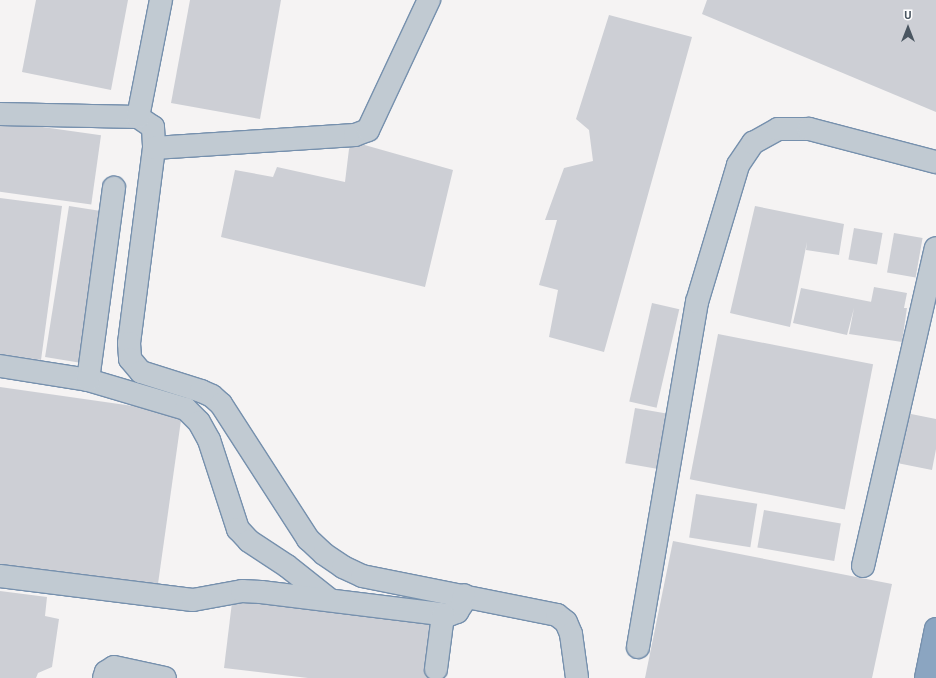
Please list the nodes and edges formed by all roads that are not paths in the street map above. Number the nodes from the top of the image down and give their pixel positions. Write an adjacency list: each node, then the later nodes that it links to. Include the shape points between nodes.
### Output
1 (161, 0): 4 (street)
2 (429, 0): 5 (street, via 368,130 355,135)
3 (0, 114): 4 (street)
4 (138, 117): 5 (street, via 153,127)
5 (154, 148): 13 (street, via 129,343 130,359 141,372 201,390 221,404 308,539 324,554 362,576)
6 (936, 162): 17 (street, via 809,129 778,129 753,143 738,165 697,302)
7 (114, 188): 10 (street)
8 (936, 248): 11 (street)
9 (0, 366): 10 (street)
10 (88, 380): 14 (street, via 186,409 199,422 209,440 238,529 249,541 287,566)
11 (863, 566)
12 (0, 576): 14 (street, via 193,600 242,591)
13 (464, 595): 15 (street, via 457,612); 21 (street, via 557,615 566,622 571,634)
14 (330, 600): 15 (street)
15 (443, 615): 18 (street)
16 (936, 629): 22 (highway)
17 (638, 647)
18 (436, 669)
19 (104, 678): 20 (street, via 106,672 114,667)
20 (165, 678)
21 (577, 678)
22 (926, 678)

